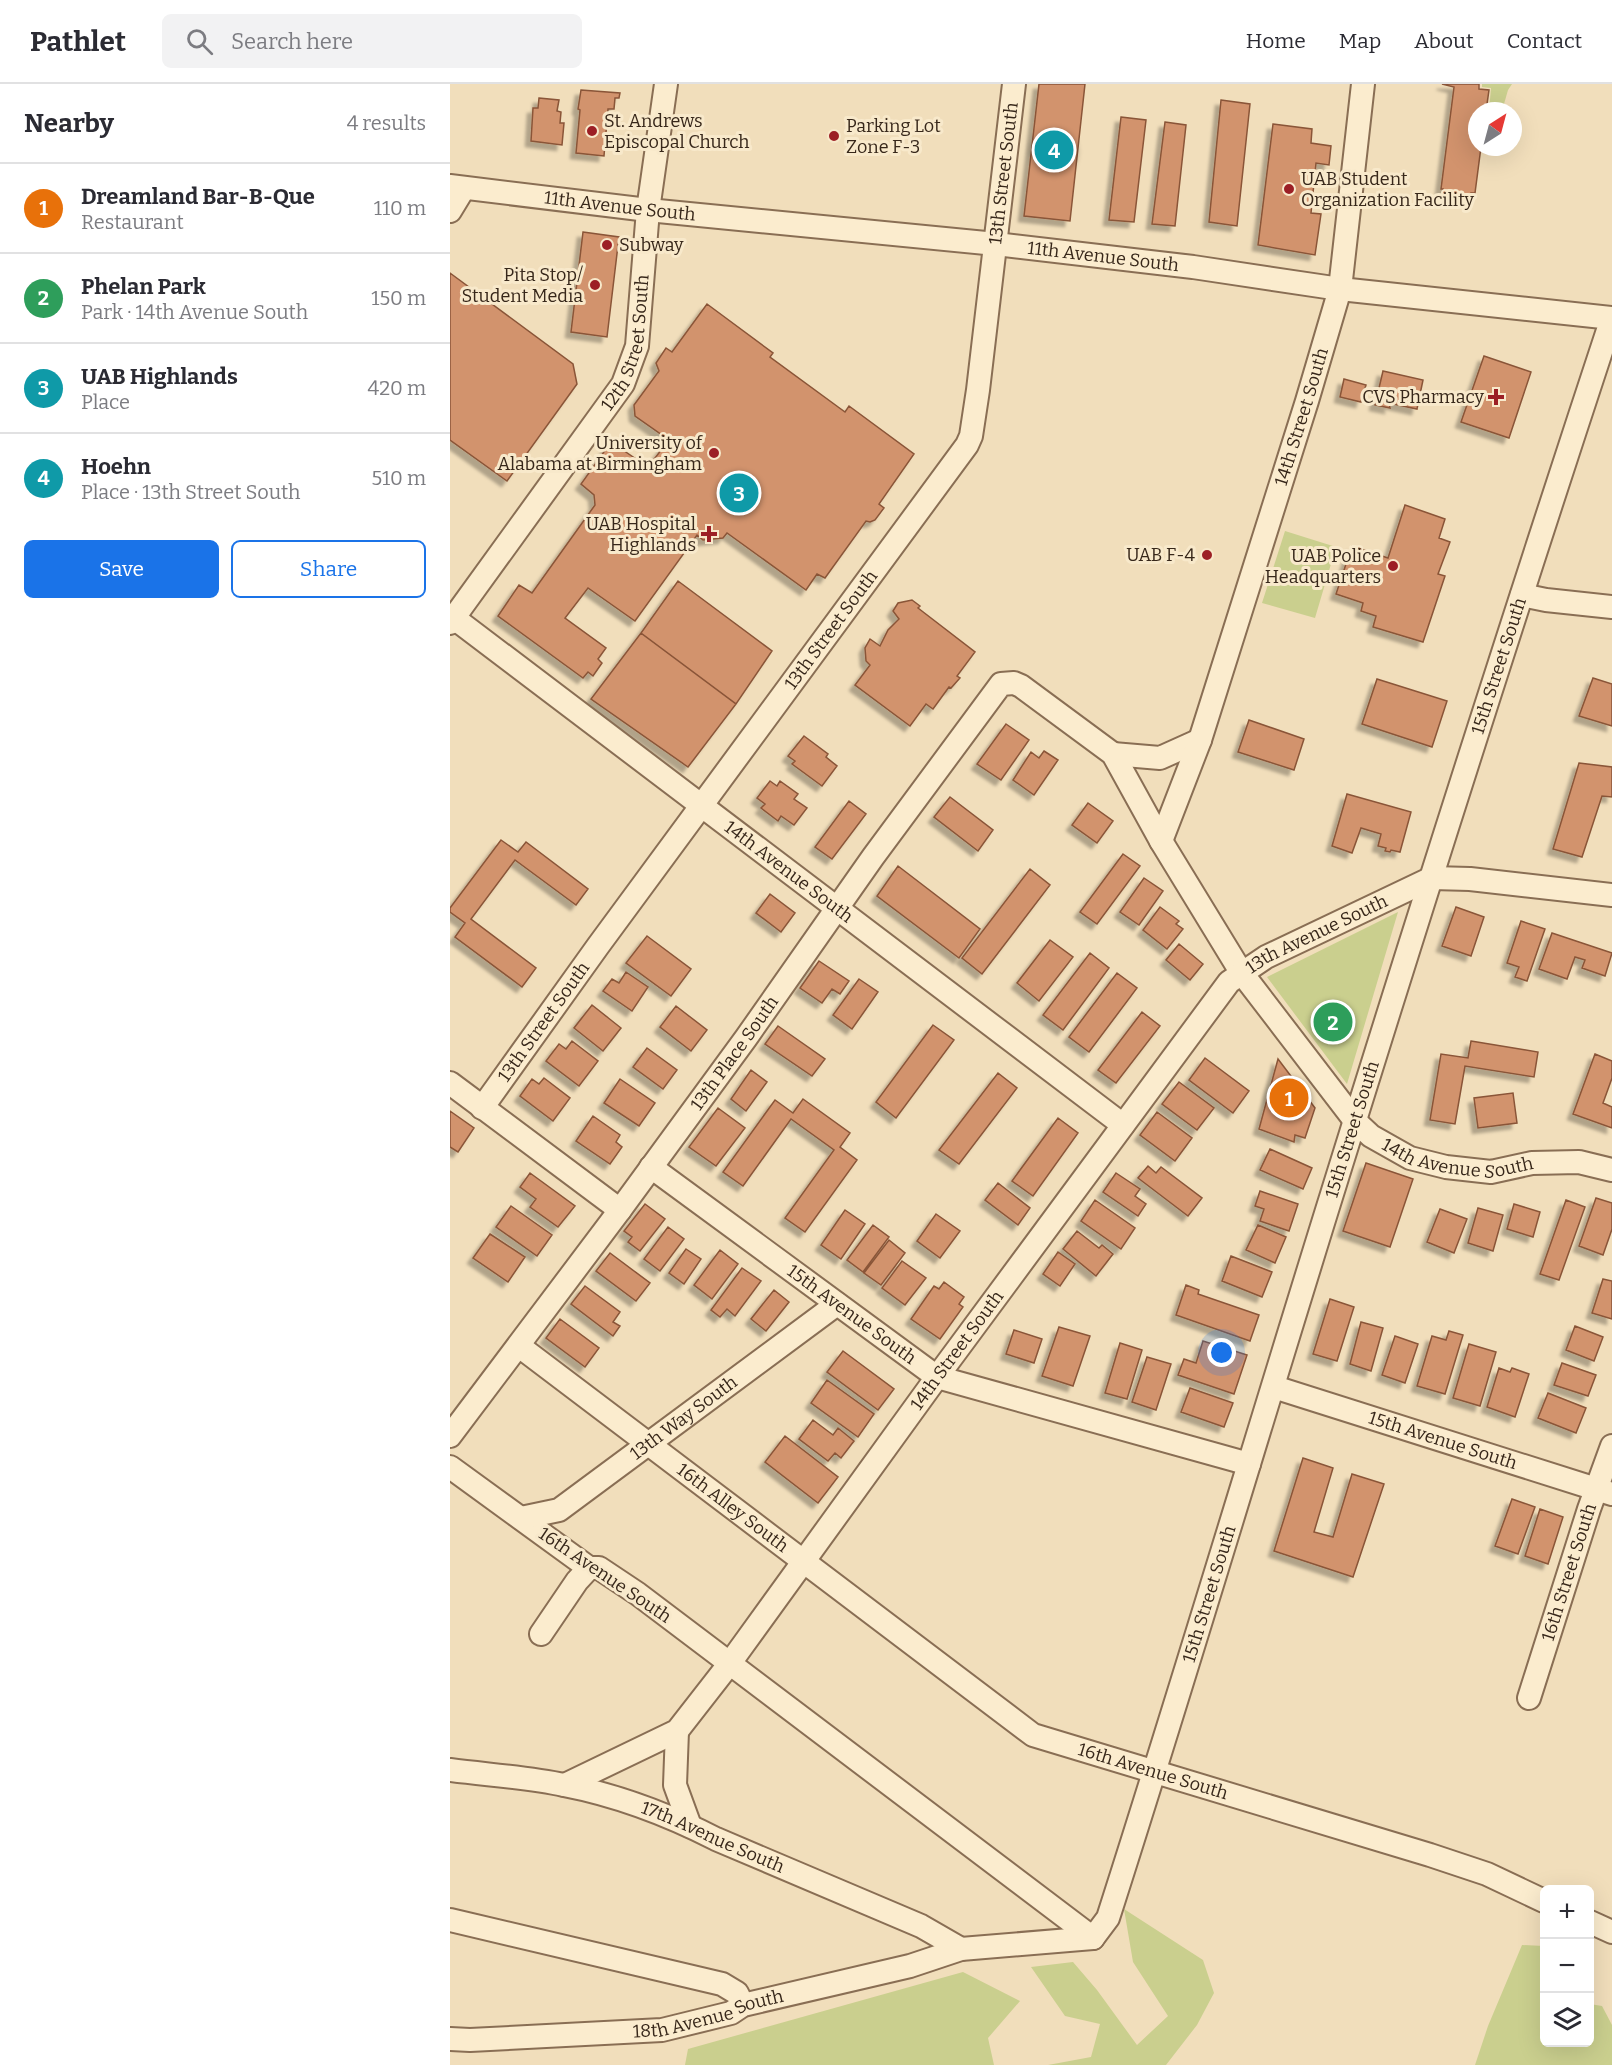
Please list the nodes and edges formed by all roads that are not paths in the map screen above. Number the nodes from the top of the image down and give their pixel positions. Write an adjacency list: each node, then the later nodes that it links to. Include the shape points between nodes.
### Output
1 (666, 84): 5 (street, 12th Street South)
2 (1014, 84): 7 (street, 13th Street South)
3 (1363, 84): 8 (street, 14th Street South)
4 (457, 187): 5 (street, 11th Avenue South); 6 (street)
5 (648, 210): 7 (street, 11th Avenue South); 12 (street, 12th Street South, via 637,346 623,384)
6 (450, 211)
7 (996, 244): 8 (street, 11th Avenue South, via 1193,267); 16 (street, 13th Street South, via 978,390 967,445)
8 (1340, 290): 9 (street, 11th Avenue South); 14 (street, 14th Street South)
9 (1612, 318): 10 (street, 15th Street South)
10 (1522, 595): 11 (street); 18 (street, 15th Street South)
11 (1612, 607)
12 (452, 621): 16 (street, 14th Avenue South)
13 (1021, 686): 15 (street, 13th Avenue South); 20 (street, 13th Place South, via 1001,684 996,690)
14 (1200, 740): 15 (street, via 1160,758); 17 (street, 14th Street South)
15 (1113, 754): 17 (street, 13th Avenue South)
16 (702, 805): 20 (street, 14th Avenue South); 23 (street, 13th Street South)
17 (1161, 841): 21 (street, 13th Avenue South)
18 (1432, 878): 19 (street, 13th Avenue South); 21 (street, 13th Avenue South); 24 (street, 15th Street South)
19 (1612, 895)
20 (837, 908): 25 (street, 14th Avenue South); 26 (street, 13th Place South)
21 (1241, 972): 24 (street, 14th Avenue South); 25 (street, 14th Street South, via 1229,982)
22 (450, 1083): 23 (street)
23 (482, 1107): 28 (street)
24 (1356, 1122): 27 (street, 14th Avenue South, via 1371,1136 1410,1158 1446,1167 1491,1172 1532,1163 1579,1162); 32 (street, 15th Street South)
25 (1123, 1125): 31 (street, 14th Street South)
26 (651, 1167): 28 (street, 13th Place South); 29 (street, 15th Avenue South)
27 (1612, 1170)
28 (620, 1210): 30 (street, 13th Place South)
29 (837, 1304): 31 (street, 15th Avenue South); 34 (street, 13th Way South)
30 (519, 1346): 33 (street, 13th Place South); 34 (street, 16th Alley South)
31 (937, 1377): 36 (street, 15th Avenue South); 40 (street, 14th Street South)
32 (1274, 1387): 36 (street, 15th Street South); 38 (street, 15th Avenue South)
33 (450, 1436)
34 (648, 1443): 39 (street, 13th Way South, via 559,1510); 40 (street, 16th Alley South)
35 (1612, 1446): 38 (street, 16th Street South)
36 (1249, 1464): 47 (street, 15th Street South)
37 (450, 1467): 39 (street, 16th Avenue South)
38 (1605, 1492): 44 (street, 16th Street South)
39 (521, 1518): 41 (street, 16th Avenue South)
40 (804, 1560): 43 (street, 14th Street South); 47 (street, 16th Avenue South, via 1033,1735)
41 (590, 1568): 42 (street); 43 (street, 16th Avenue South, via 599,1568 638,1593)
42 (542, 1634)
43 (730, 1663): 45 (street, 14th Street South); 54 (street)
44 (1529, 1698)
45 (677, 1731): 48 (street, 14th Street South); 49 (street, via 675,1785)
46 (450, 1770): 48 (street, 17th Avenue South)
47 (1155, 1772): 50 (street, 16th Avenue South, via 1442,1859); 54 (street, 15th Street South, via 1108,1918)
48 (565, 1785): 49 (street, 17th Avenue South, via 609,1796)
49 (690, 1827): 55 (street, 17th Avenue South, via 921,1926)
50 (1540, 1899)
51 (450, 1920): 56 (street, via 722,1984 737,1993)
52 (1594, 1924): 53 (street)
53 (1612, 1932)
54 (1092, 1938): 55 (street)
55 (961, 1949): 56 (street, 18th Avenue South, via 910,1966)
56 (743, 2005): 57 (street, 18th Avenue South, via 732,2013 662,2030)
57 (450, 2039)

